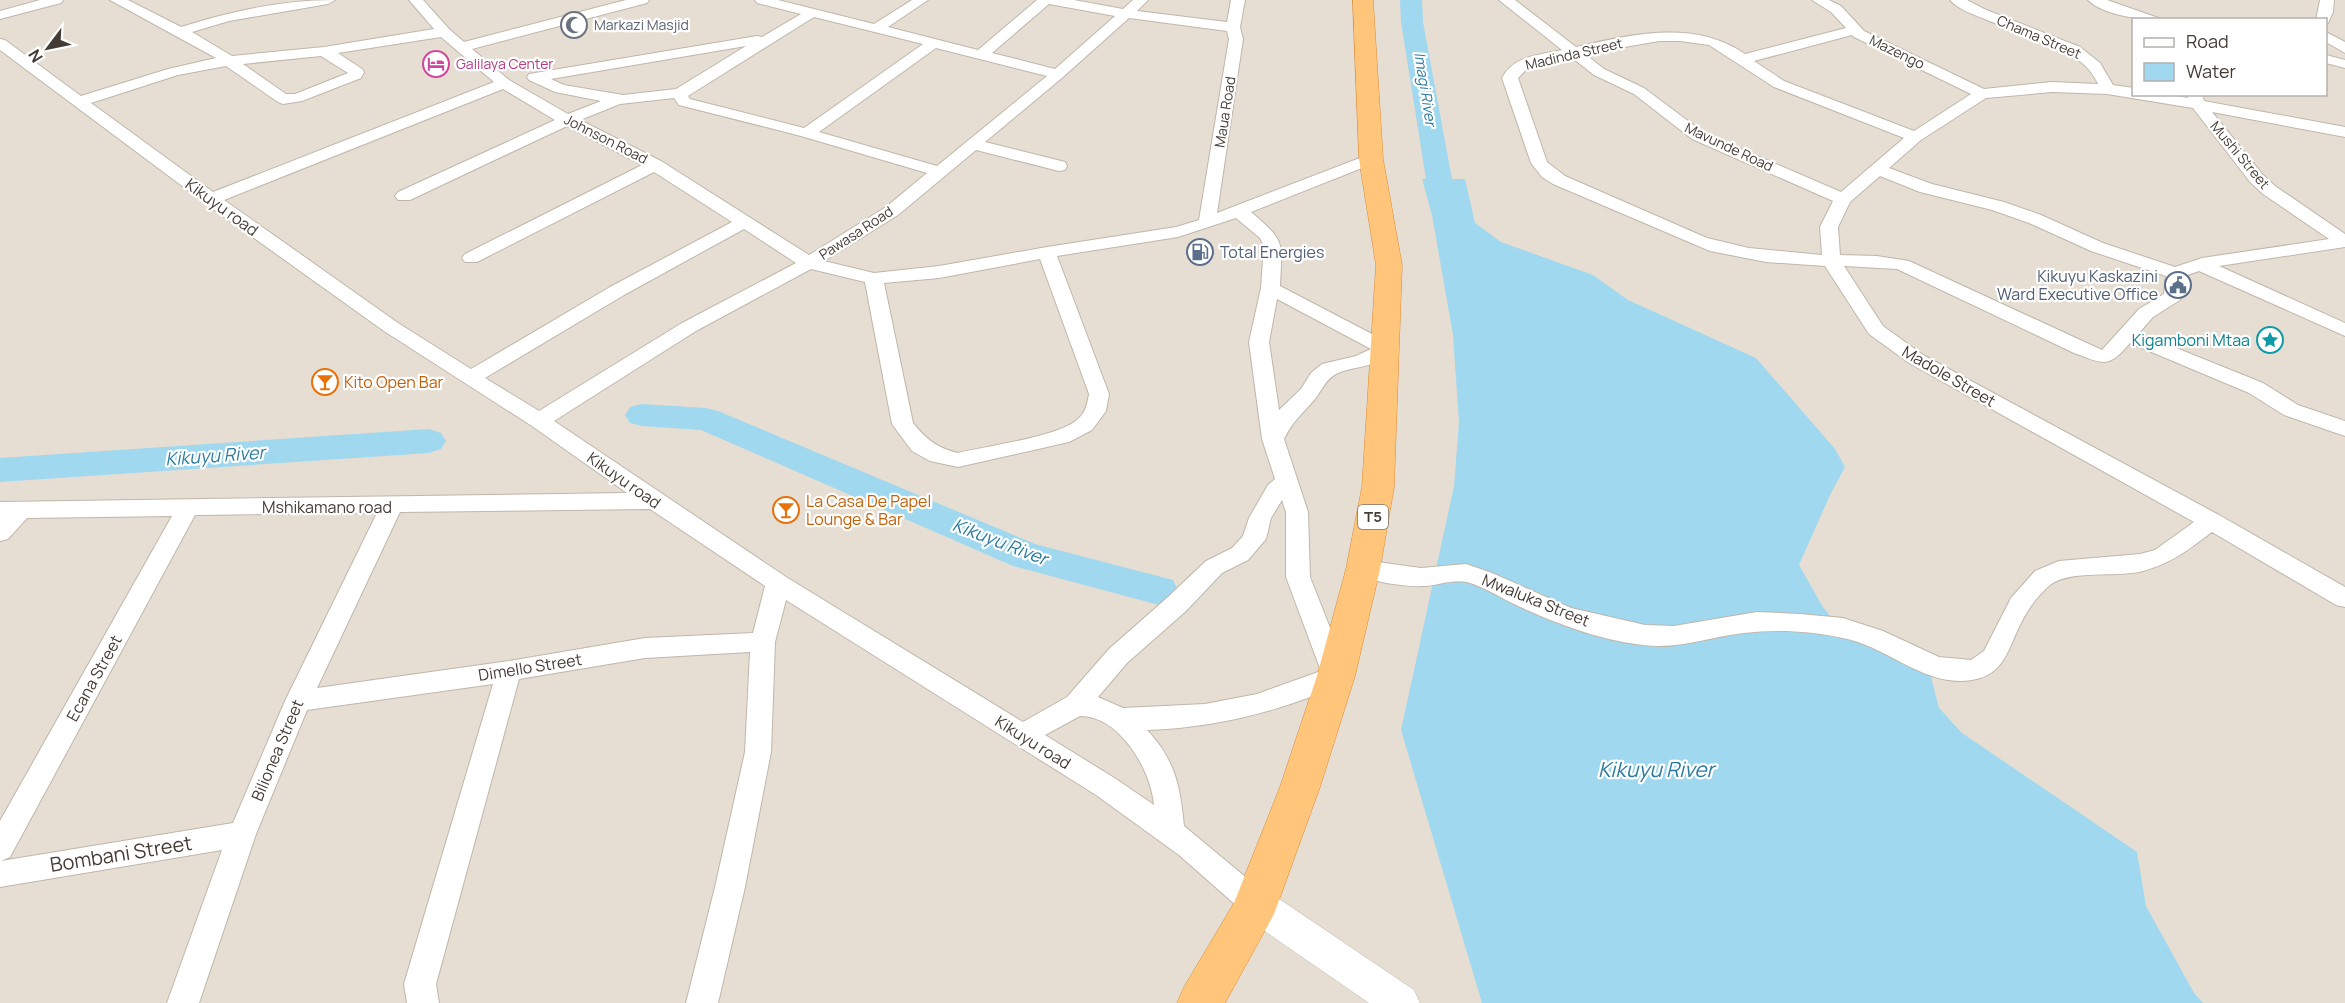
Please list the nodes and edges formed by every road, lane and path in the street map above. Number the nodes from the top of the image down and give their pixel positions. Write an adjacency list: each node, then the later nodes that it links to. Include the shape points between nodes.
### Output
1 (56, 0): 21 (street)
2 (117, 0): 27 (street)
3 (328, 0): 27 (street, via 226,17)
4 (416, 0): 28 (street, Johnson Road)
5 (642, 0): 18 (street)
6 (762, 0): 20 (street)
7 (921, 0): 25 (street)
8 (1045, 0): 37 (street)
9 (1052, 0): 19 (street)
10 (1141, 0): 19 (street, Pawasa Road)
11 (1238, 0): 24 (street, Maua Road)
12 (1364, 0): 58 (highway, T5)
13 (1506, 0): 36 (street, Mavunde Road)
14 (1819, 0): 26 (street, Mazengo, via 1836,9)
15 (1957, 0): 45 (street, Chama Street, via 2074,50 2104,75)
16 (2094, 0): 22 (street)
17 (2327, 0): 23 (street)
18 (610, 4): 33 (street)
19 (1125, 12): 24 (street); 42 (street, Pawasa Road)
20 (810, 14): 25 (street); 30 (street)
21 (0, 15)
22 (2150, 18)
23 (2323, 18)
24 (1233, 27): 68 (street, Maua Road, via 1236,39)
25 (876, 30): 32 (street)
26 (1856, 30): 38 (street); 48 (street, Mazengo)
27 (181, 31): 40 (street)
28 (444, 32): 33 (street, Johnson Road); 35 (street)
29 (2327, 37): 34 (street)
30 (771, 38): 43 (street); 46 (street)
31 (0, 43): 52 (street, Kikuyu road)
32 (934, 43): 37 (street); 55 (street)
33 (462, 46): 44 (street, Johnson Road)
34 (2345, 49)
35 (324, 51): 40 (street); 40 (street, via 350,66 356,75 287,100)
36 (1574, 51): 38 (street, Madinda Street, via 1678,36 1712,41); 65 (street, Mavunde Road, via 1599,72 1639,91 1698,136); 72 (street, Madinda Street, via 1516,68 1510,78 1539,163 1548,173 1723,250)
37 (981, 55): 42 (street)
38 (1745, 59): 56 (street, Madinda Street, via 1778,83)
39 (2327, 60): 41 (street)
40 (232, 62): 52 (street, via 173,72)
41 (2345, 64)
42 (1058, 74): 57 (street, Pawasa Road)
43 (538, 77): 44 (street); 50 (street, via 560,89)
44 (499, 79): 53 (street, Johnson Road); 64 (street)
45 (2107, 89): 47 (street, Madole Street); 48 (street, Madole Street, via 2052,87)
46 (681, 93): 50 (street); 55 (street, via 684,102)
47 (2132, 93)
48 (1982, 94): 56 (street, Madole Street)
49 (2159, 96): 51 (street)
50 (619, 99): 53 (street)
51 (2196, 100): 54 (street); 69 (street, Mushi Street, via 2256,178)
52 (81, 101): 64 (street, Kikuyu road)
53 (567, 120): 59 (street, Johnson Road); 63 (street)
54 (2345, 132)
55 (807, 133): 62 (street)
56 (1915, 137): 61 (street, Madole Street)
57 (974, 144): 60 (street); 62 (street, Pawasa Road)
58 (1371, 159): 66 (street, Johnson Road); 80 (highway, T5, via 1389,265)
59 (655, 165): 67 (street, Johnson Road); 71 (street)
60 (1059, 166)
61 (1876, 169): 65 (street, Madole Street); 75 (street, via 1936,192 1998,206 2097,247)
62 (941, 172): 73 (street, Pawasa Road, via 892,211)
63 (404, 196)
64 (211, 199): 81 (street, Kikuyu road)
65 (1843, 199): 72 (street, Madole Street, via 1828,227)
66 (1238, 210): 68 (street, Johnson Road); 77 (street, via 1272,240)
67 (744, 222): 73 (street, Johnson Road); 81 (street)
68 (1207, 223): 70 (street, Johnson Road, via 1178,232)
69 (2344, 242): 74 (street)
70 (1047, 252): 76 (street, Johnson Road, via 939,272); 76 (street, via 1099,394 1096,411 1085,425 1061,437 958,459 938,456 920,446 903,424)
71 (471, 258)
72 (1831, 261): 79 (street, Madinda Street, via 1888,261 1903,265 2103,357); 90 (street, Madole Street, via 1876,330 1896,346)
73 (809, 263): 76 (street, Johnson Road); 82 (street, Pawasa Road, via 689,327)
74 (2199, 264): 75 (street); 78 (street)
75 (2176, 273): 79 (street, via 2173,296 2146,313)
76 (874, 279)
77 (1270, 288): 80 (street); 84 (street, via 1259,342)
78 (2345, 330)
79 (2127, 335): 83 (street, via 2256,388 2291,410)
80 (1386, 349): 84 (street, via 1362,361 1329,369 1282,420); 92 (highway, T5, via 1378,487)
81 (470, 378): 82 (street, Kikuyu road)
82 (539, 422): 86 (street, Kikuyu road)
83 (2345, 429)
84 (1273, 439): 85 (street)
85 (1287, 480): 97 (street, via 1296,512 1298,577); 99 (street, via 1260,518 1254,539 1240,554 1214,567 1118,656)
86 (654, 501): 87 (street, Mshikamano road); 93 (street, Kikuyu road)
87 (392, 506): 88 (street, Mshikamano road); 98 (street, Bilionea Street)
88 (188, 507): 89 (street, Mshikamano road); 104 (street, Ecana Street)
89 (11, 510): 91 (street)
90 (2211, 521): 92 (street, Mwaluka Street, via 2163,556 2140,563 2047,574 2009,621 1991,662 1972,670 1948,669 1856,630 1757,622 1690,634 1647,635 1571,617 1481,577 1463,573 1422,578); 94 (street, Madole Street)
91 (0, 533)
92 (1363, 570): 97 (highway, T5)
93 (778, 583): 95 (street); 101 (street, Kikuyu road)
94 (2345, 598)
95 (763, 642): 96 (street, Dimello Street, via 645,648); 109 (street, via 758,752)
96 (509, 671): 98 (street, Dimello Street); 108 (street, via 420,984)
97 (1336, 676): 100 (street, via 1264,703 1218,714); 106 (highway, T5)
98 (298, 701): 103 (street, Bilionea Street)
99 (1076, 705): 100 (street, via 1091,705); 101 (street)
100 (1121, 719): 102 (street, via 1154,756 1167,794)
101 (1022, 735): 102 (street, Kikuyu road)
102 (1170, 832): 106 (street, Kikuyu road)
103 (242, 834): 105 (street, Bombani Street); 107 (street, Bilionea Street)
104 (0, 848)
105 (0, 874)
106 (1256, 904): 110 (highway, T5); 111 (street)
107 (183, 1003)
108 (423, 1003)
109 (702, 1003)
110 (1200, 1003)
111 (1401, 1003)

